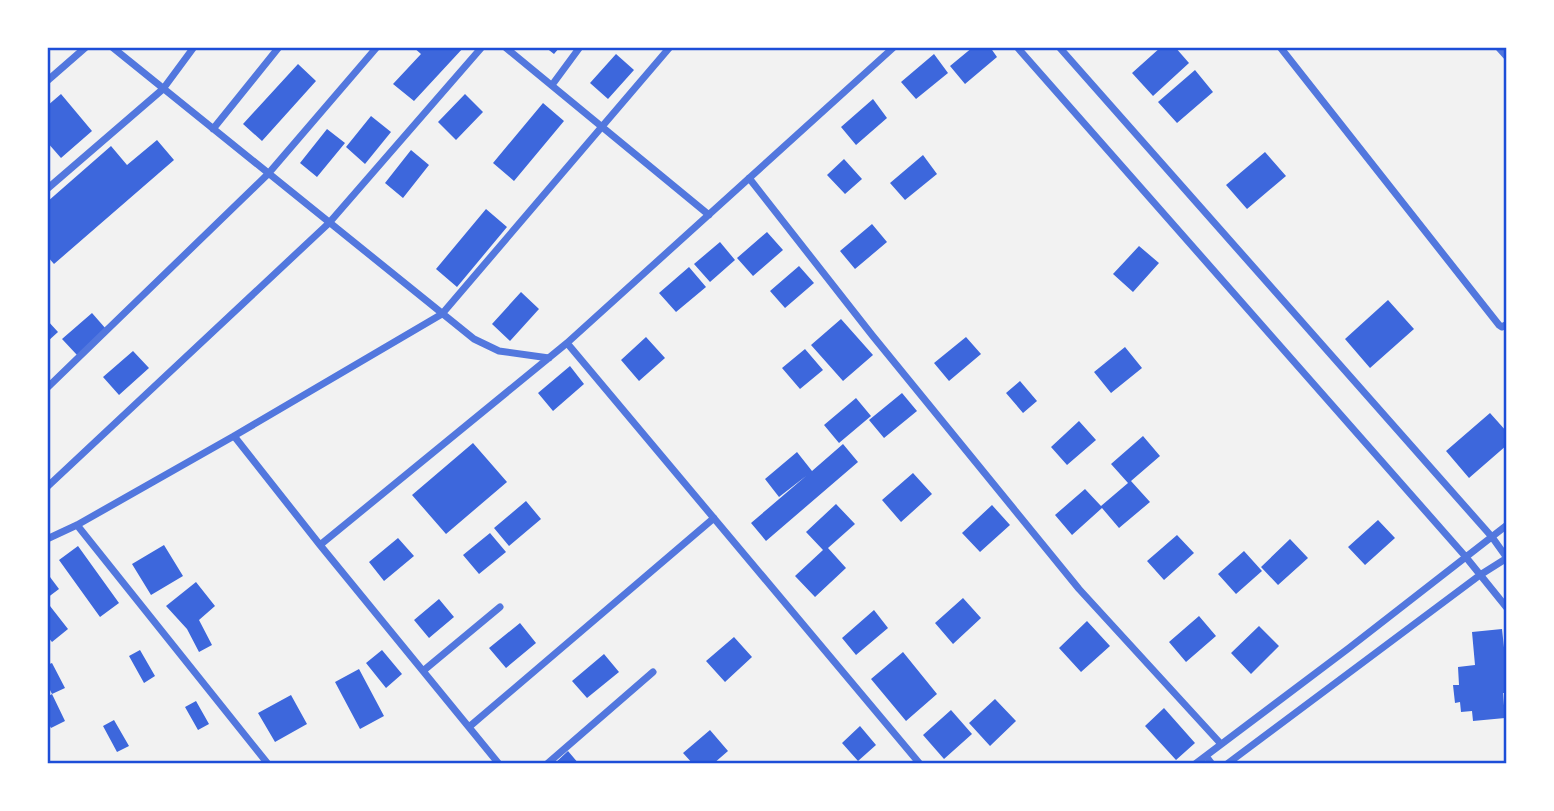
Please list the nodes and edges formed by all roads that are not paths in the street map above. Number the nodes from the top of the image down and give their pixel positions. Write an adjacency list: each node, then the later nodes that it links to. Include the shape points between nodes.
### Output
1 (86, 47): 16 (street)
2 (112, 47): 18 (street)
3 (194, 47): 18 (street)
4 (279, 47): 20 (street)
5 (377, 47): 21 (street)
6 (482, 47): 25 (street)
7 (506, 47): 17 (street)
8 (580, 47): 17 (street)
9 (670, 47): 19 (street)
10 (894, 47): 22 (street)
11 (1017, 47): 39 (street)
12 (1059, 47): 36 (street)
13 (1280, 47): 27 (street, via 1500,326)
14 (1498, 47): 15 (street)
15 (1507, 57)
16 (47, 81)
17 (552, 85): 19 (street)
18 (163, 89): 20 (street); 23 (street)
19 (603, 128): 24 (street); 26 (street)
20 (213, 129): 21 (street)
21 (268, 174): 25 (street); 30 (street)
22 (749, 178): 24 (street); 47 (street, via 1079,589)
23 (47, 189)
24 (709, 215): 28 (street)
25 (329, 223): 26 (street); 32 (street)
26 (442, 314): 29 (street, via 474,339 499,351); 31 (street)
27 (1507, 324)
28 (567, 342): 29 (street); 33 (street)
29 (549, 358): 38 (street)
30 (47, 388)
31 (233, 436): 34 (street); 38 (street)
32 (47, 487)
33 (714, 518): 46 (street); 52 (street)
34 (76, 525): 37 (street); 49 (street)
35 (1507, 525): 36 (street)
36 (1492, 537): 39 (street); 40 (street)
37 (47, 539)
38 (320, 545): 44 (street)
39 (1465, 556): 41 (street); 47 (street)
40 (1507, 558): 41 (street)
41 (1480, 575): 43 (street); 55 (street)
42 (500, 607): 44 (street)
43 (1507, 608)
44 (423, 671): 46 (street)
45 (653, 672): 51 (street)
46 (469, 727): 50 (street)
47 (1221, 744): 48 (street)
48 (1206, 756): 53 (street); 54 (street)
49 (268, 764)
50 (499, 764)
51 (547, 764)
52 (920, 764)
53 (1195, 764)
54 (1212, 764)
55 (1227, 764)

